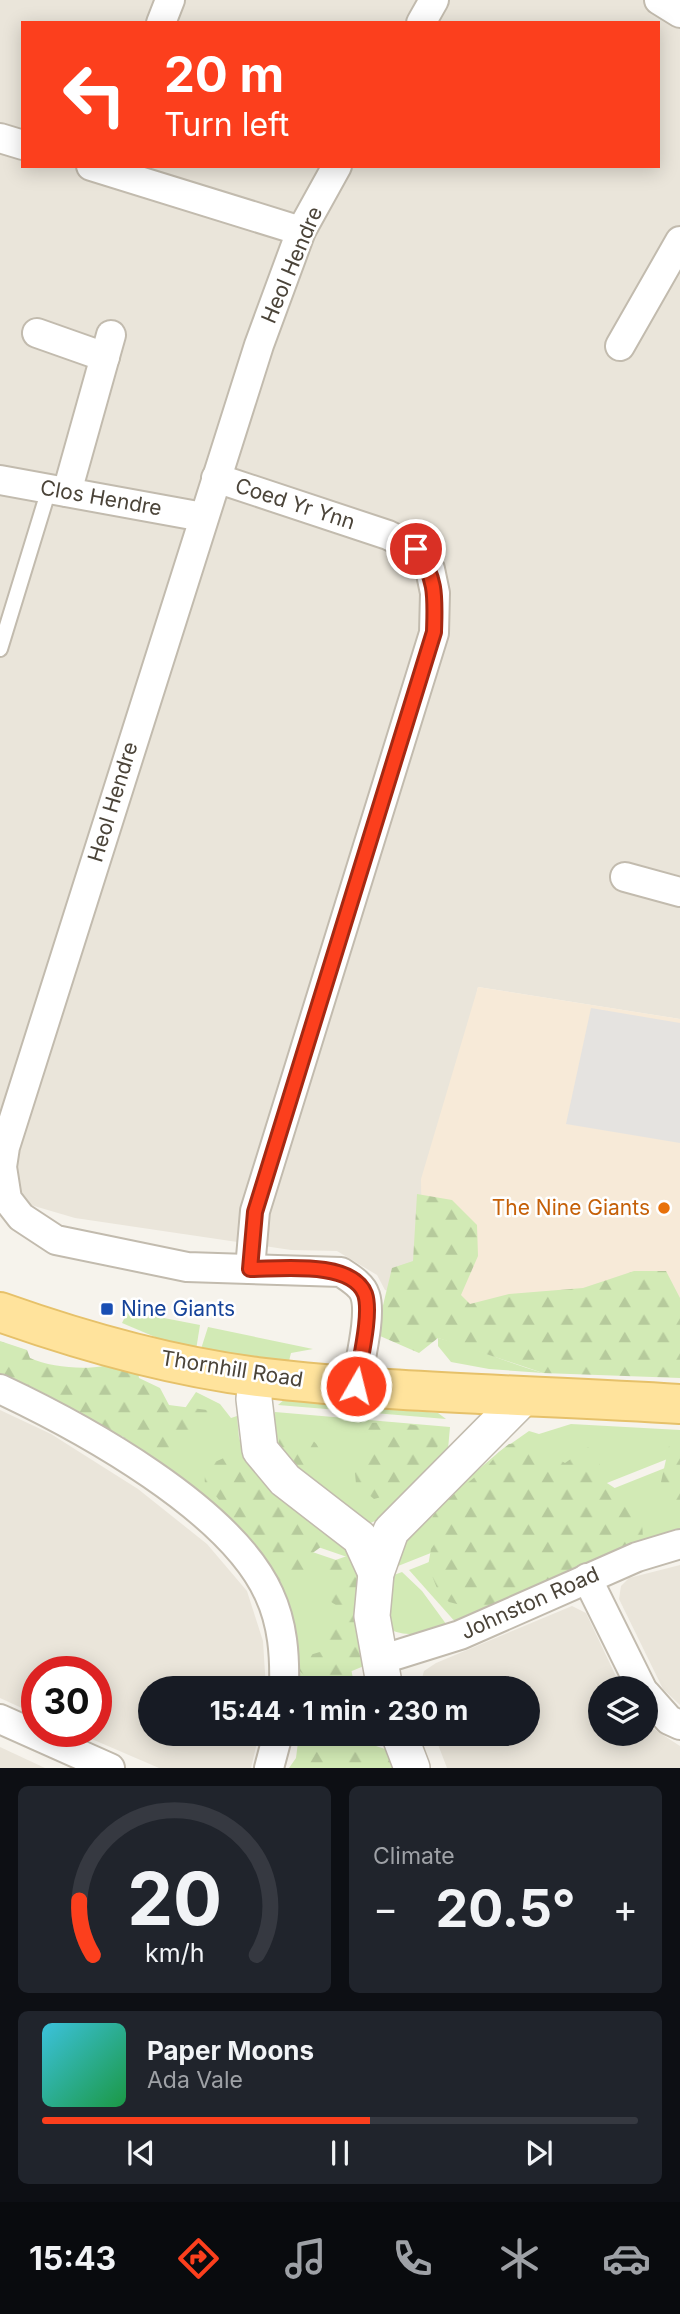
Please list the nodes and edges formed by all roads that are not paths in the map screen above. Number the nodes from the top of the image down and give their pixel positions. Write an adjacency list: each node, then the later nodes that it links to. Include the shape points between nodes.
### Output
1 (170, 0): 5 (street)
2 (434, 0): 6 (street)
3 (659, 0): 4 (street)
4 (680, 13)
5 (162, 21)
6 (422, 21)
7 (0, 138): 8 (street)
8 (21, 144)
9 (100, 168): 11 (street)
10 (336, 168): 11 (street, Heol Hendre)
11 (301, 231): 15 (street, Heol Hendre)
12 (680, 242): 14 (street)
13 (37, 332): 17 (street, via 108,346)
14 (620, 346)
15 (215, 478): 18 (street, Heol Hendre); 22 (street, Coed Yr Ynn, via 388,535 416,549 430,569 435,593 434,632 255,1212)
16 (0, 480): 17 (street, Clos Hendre)
17 (58, 490): 18 (street, Clos Hendre); 19 (lane)
18 (202, 517): 22 (street, Heol Hendre, via 5,1147 3,1184 7,1199 21,1217 56,1240 187,1267)
19 (0, 649)
20 (625, 877): 21 (street)
21 (680, 892)
22 (250, 1269): 25 (street, Heol Hendre, via 341,1272 355,1281 365,1295 366,1315)
23 (0, 1312): 24 (main road, Thornhill Road, via 161,1358)
24 (256, 1377): 25 (main road, Thornhill Road); 30 (street, via 260,1450 285,1479 360,1538)
25 (356, 1386): 27 (main road, Thornhill Road)
26 (0, 1390): 33 (street, via 94,1438 186,1502 242,1552 277,1614)
27 (523, 1398): 28 (main road, Thornhill Road); 30 (street, via 402,1517 391,1531)
28 (680, 1404)
29 (680, 1544): 31 (street, Johnston Road)
30 (376, 1573): 32 (street, via 372,1616)
31 (587, 1578): 32 (street, Johnston Road); 34 (street)
32 (382, 1675)
33 (284, 1676)
34 (636, 1676)
35 (658, 1708): 37 (street)
36 (0, 1719): 40 (street)
37 (680, 1725)
38 (275, 1746): 41 (street)
39 (404, 1746): 42 (street)
40 (110, 1768)
41 (269, 1768)
42 (412, 1768)

